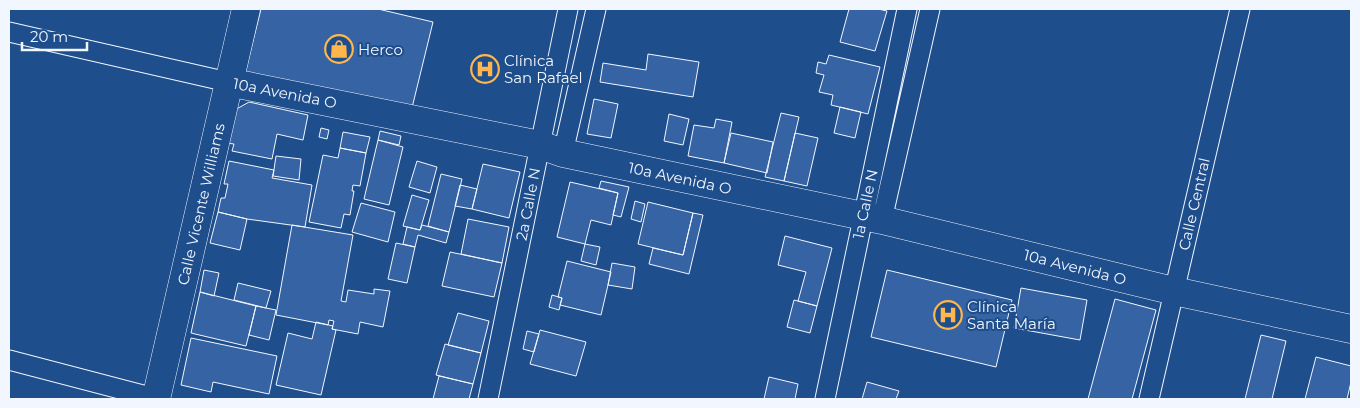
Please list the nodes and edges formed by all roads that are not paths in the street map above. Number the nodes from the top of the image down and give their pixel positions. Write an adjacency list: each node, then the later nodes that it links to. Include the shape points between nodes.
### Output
1 (246, 9): 8 (street, Calle Vicente Williams)
2 (568, 9): 9 (street, 2a Calle N)
3 (596, 9): 9 (street, 2a Calle N)
4 (907, 9): 10 (street, 1a Calle N)
5 (930, 9): 10 (street, 1a Calle N)
6 (1240, 9): 11 (street, Calle Central)
7 (9, 32): 8 (street, 10a Avenida O)
8 (228, 82): 9 (street, 10a Avenida O); 14 (street, Calle Vicente Williams)
9 (552, 149): 10 (street, 10a Avenida O); 15 (street, 2a Calle N)
10 (872, 218): 11 (street, 10a Avenida O); 16 (street, 1a Calle N)
11 (1174, 291): 12 (street, 10a Avenida O); 17 (street, Calle Central)
12 (1351, 329)
13 (9, 360): 14 (street)
14 (157, 399)
15 (488, 399)
16 (825, 399)
17 (1149, 399)

